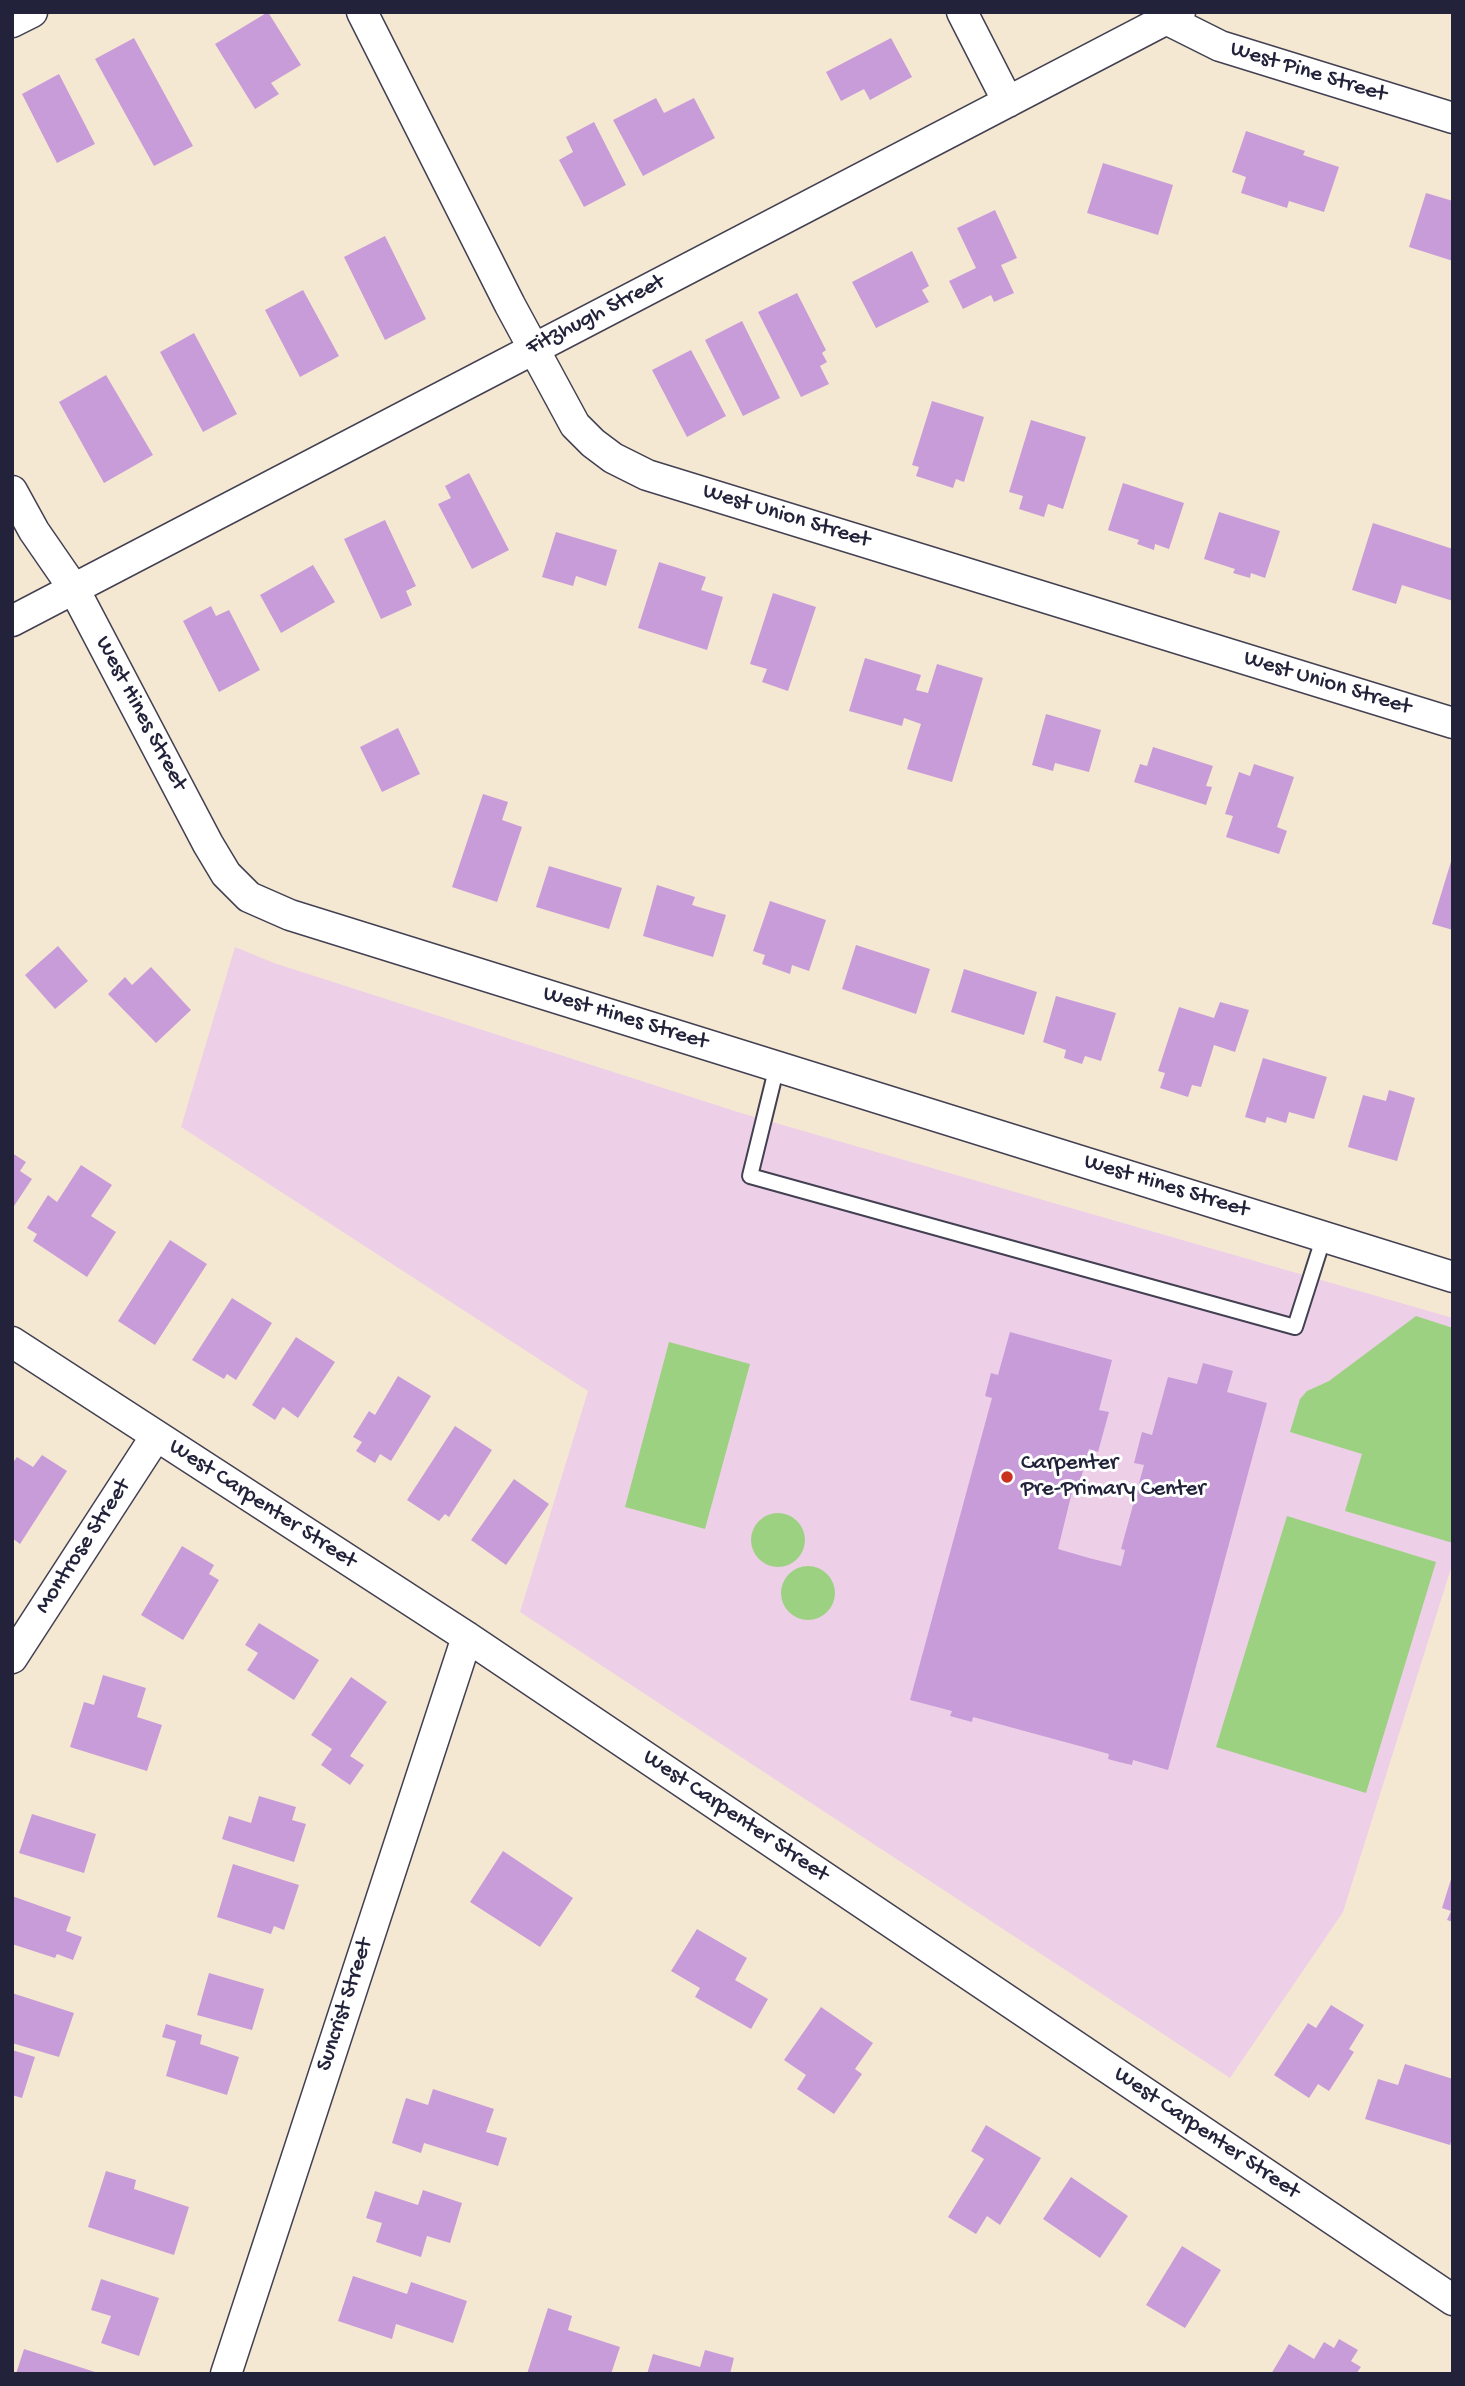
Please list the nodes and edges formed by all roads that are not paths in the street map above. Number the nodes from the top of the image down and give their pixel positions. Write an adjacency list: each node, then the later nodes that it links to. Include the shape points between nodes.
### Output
1 (32, 12): 5 (street)
2 (362, 12): 8 (street, West Union Street)
3 (962, 12): 6 (street)
4 (1173, 16): 6 (street, Fitzhugh Street); 7 (street, West Pine Street, via 1220,46)
5 (12, 22)
6 (1008, 102): 8 (street, Fitzhugh Street)
7 (1453, 118)
8 (533, 348): 10 (street, Fitzhugh Street); 12 (street, West Union Street, via 575,425 613,458 647,475)
9 (12, 491): 10 (street, West Hines Street)
10 (74, 589): 11 (street, Fitzhugh Street); 13 (street, West Hines Street, via 208,844 226,874 249,897 290,915)
11 (12, 621)
12 (1453, 723)
13 (777, 1066): 14 (street, West Hines Street); 14 (lane, via 750,1176 1294,1327)
14 (1324, 1236): 15 (street, West Hines Street)
15 (1453, 1277)
16 (12, 1342): 17 (street, West Carpenter Street)
17 (156, 1436): 18 (street, West Carpenter Street); 19 (street, Montrose Street)
18 (467, 1637): 20 (street, West Carpenter Street); 21 (street, Suncrist Street)
19 (12, 1658)
20 (1453, 2300)
21 (226, 2374)

